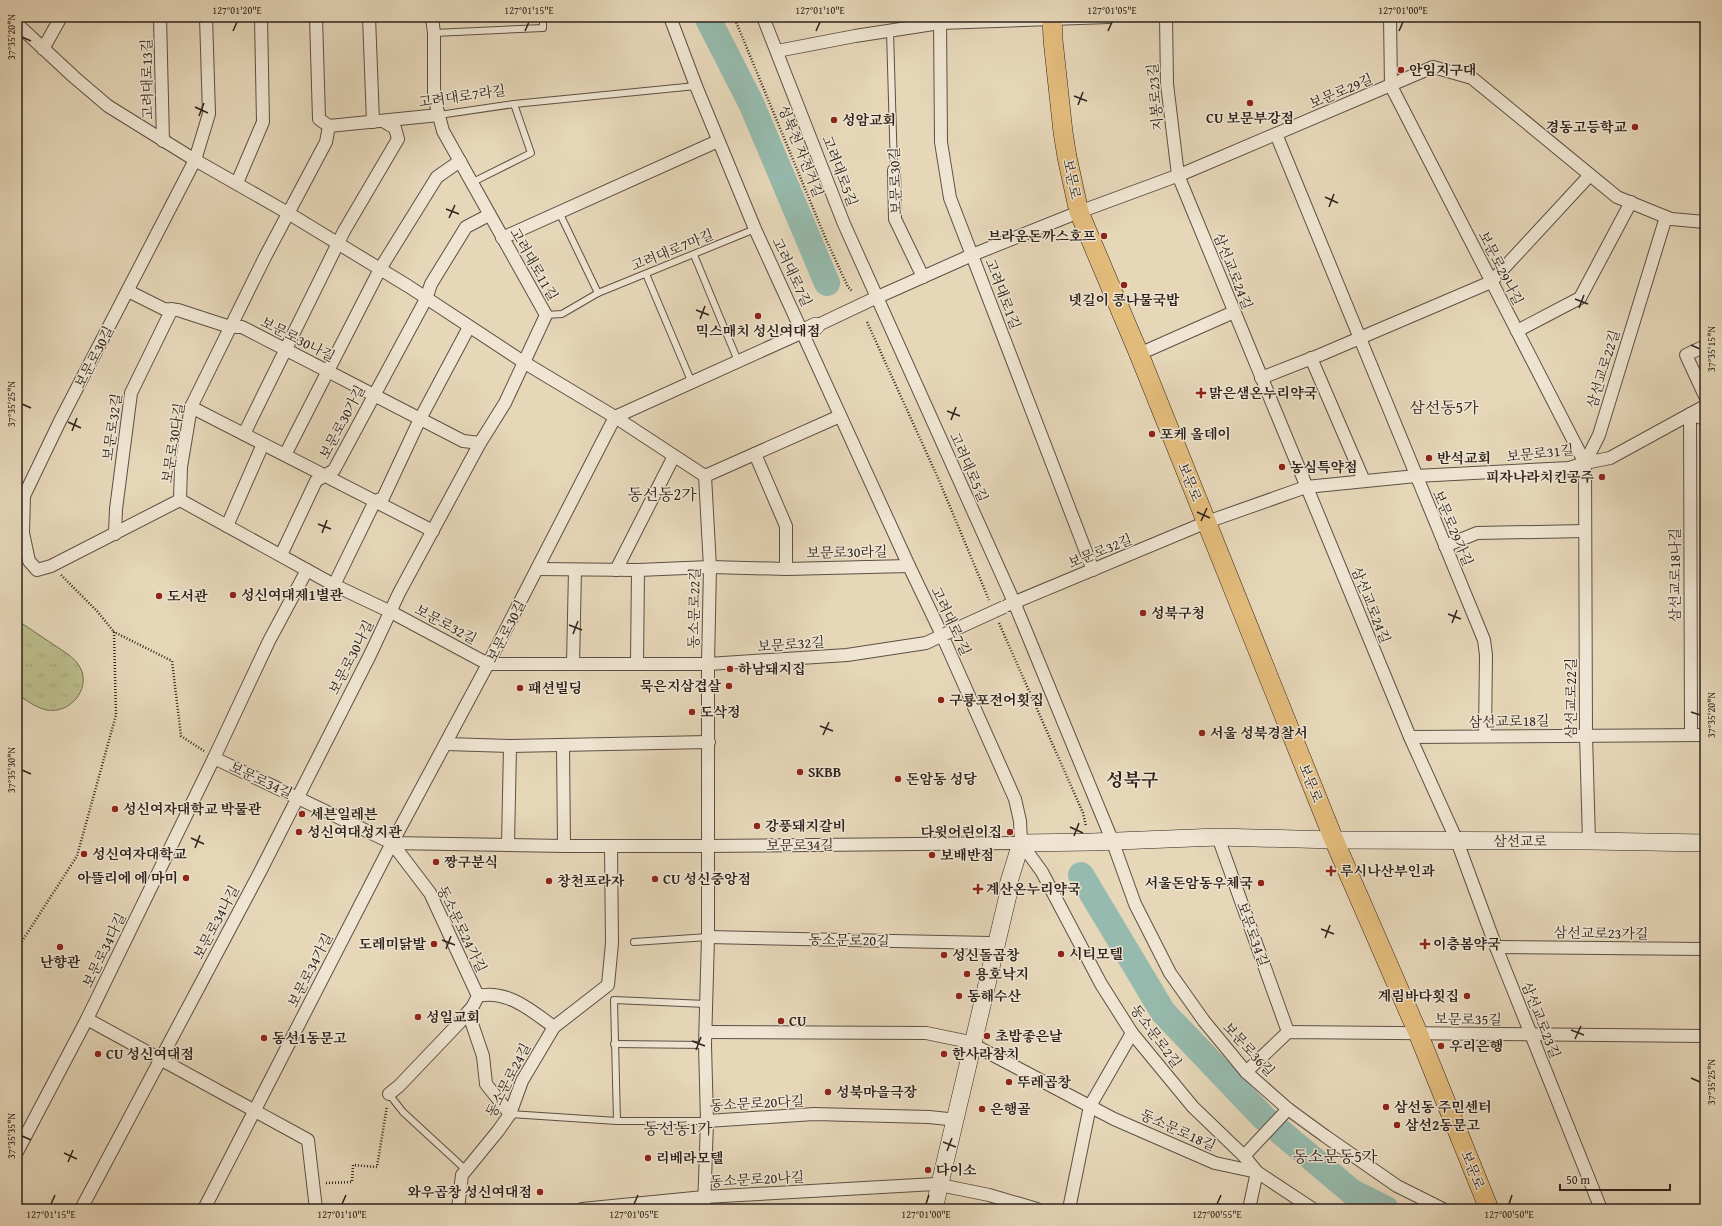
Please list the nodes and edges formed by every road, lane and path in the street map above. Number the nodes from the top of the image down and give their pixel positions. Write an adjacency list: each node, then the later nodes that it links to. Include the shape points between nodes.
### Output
1 (61, 17): 20 (street)
2 (160, 17): 29 (street, 고려대로13길)
3 (206, 17): 31 (street, 보문로30길, via 209,114)
4 (261, 17): 36 (street, via 264,122)
5 (316, 17): 27 (street, via 319,119)
6 (370, 17): 26 (street)
7 (432, 17): 19 (street, 고려대로11길)
8 (543, 17): 19 (lane, via 543,28)
9 (670, 17): 22 (street, 고려대로7길)
10 (734, 17): 55 (path, 성북천 자전거길, via 825,237)
11 (763, 17): 21 (street, 고려대로5길)
12 (1109, 17): 15 (street)
13 (1166, 17): 34 (street, 지봉로23길, via 1167,84)
14 (1390, 17): 23 (street)
15 (1052, 18): 16 (street); 40 (main road, 보문로, via 1063,132)
16 (940, 20): 18 (street); 49 (street, 고려대로1길, via 941,142 950,198)
17 (17, 24): 20 (street)
18 (890, 31): 21 (street); 33 (lane, 보문로30길)
19 (434, 33): 25 (street, 고려대로11길, via 434,97)
20 (43, 49): 29 (street, via 108,106)
21 (777, 51): 58 (street, 고려대로5길)
22 (696, 86): 24 (lane, 고려대로7라길); 30 (street, 고려대로7길)
23 (1391, 86): 28 (street, 보문로29길); 35 (street, 보문로29길, via 1432,67 1472,78); 53 (street, 보문로29나길)
24 (514, 104): 25 (lane, 고려대로7라길); 37 (lane, via 531,153)
25 (439, 115): 26 (street, 고려대로7라길); 32 (street, 고려대로11길, via 443,131)
26 (378, 121): 27 (street, 고려대로7라길); 47 (street, via 395,128 398,139 344,231)
27 (329, 126): 41 (street, via 326,142)
28 (1276, 134): 34 (street, 보문로29길); 67 (street, 보문로29가길)
29 (163, 141): 31 (street)
30 (718, 141): 39 (street); 45 (street, 고려대로7길)
31 (195, 160): 36 (street); 54 (street, 보문로30길)
32 (460, 161): 37 (street, 고려대로11길); 50 (street, via 437,177)
33 (894, 170): 52 (street, 보문로30길, via 895,219)
34 (1178, 175): 40 (street, 보문로29길); 60 (street, 삼선교로24길)
35 (1590, 175): 38 (street, 보문로29길, via 1617,197); 53 (street)
36 (237, 183): 41 (street)
37 (471, 183): 42 (street, 고려대로11길)
38 (1631, 202): 43 (street, 보문로29길); 66 (street, via 1580,298)
39 (558, 212): 46 (street); 56 (lane)
40 (1079, 212): 49 (street); 70 (main road, 보문로)
41 (288, 213): 47 (street); 64 (street, 보문로30다길)
42 (489, 215): 46 (street, 고려대로11길); 57 (street, 보문로30가길, via 466,227 431,284)
43 (1666, 217): 44 (street, 보문로29길); 92 (street, 삼선교로22길, via 1598,435)
44 (1705, 222)
45 (755, 229): 48 (lane, 고려대로7마길); 65 (street, 고려대로7길)
46 (502, 238): 61 (street, 고려대로11길)
47 (339, 244): 50 (street); 69 (street)
48 (694, 255): 51 (lane, 고려대로7마길); 72 (lane)
49 (972, 255): 52 (street); 116 (street, 고려대로1길)
50 (380, 269): 57 (street); 74 (street)
51 (646, 274): 56 (lane, 고려대로7마길); 76 (lane)
52 (923, 277): 58 (street)
53 (1491, 282): 66 (street, 보문로29나길); 67 (street)
54 (128, 290): 59 (street, via 164,309); 107 (street, 보문로30길, via 24,496 23,533 29,561 37,570)
55 (852, 291)
56 (598, 293): 61 (lane, 고려대로7마길, via 562,314)
57 (426, 299): 63 (street); 77 (street, 보문로30가길)
58 (872, 300): 65 (street); 119 (street, 고려대로5길)
59 (172, 309): 64 (street); 104 (street, 보문로32길, via 131,393)
60 (1234, 312): 70 (street); 75 (street, 삼선교로24길)
61 (546, 315): 73 (street, 고려대로11길)
62 (867, 322): 118 (path, via 938,478)
63 (469, 327): 73 (street); 85 (street)
64 (230, 328): 69 (street, 보문로30나길, via 242,327); 80 (street, 보문로30다길)
65 (810, 329): 72 (street); 82 (street, 고려대로7길)
66 (1517, 332): 92 (street, 보문로29나길)
67 (1358, 338): 71 (street); 95 (street, 보문로29가길)
68 (1705, 346): 78 (street, via 1686,355)
69 (285, 349): 74 (street, 보문로30나길); 86 (street)
70 (1139, 354): 100 (main road, 보문로)
71 (1310, 358): 75 (street); 96 (street)
72 (738, 362): 76 (street)
73 (525, 363): 83 (street); 87 (street, 보문로30나길, via 505,403)
74 (327, 371): 77 (street, 보문로30나길); 90 (street)
75 (1261, 378): 97 (street, 삼선교로24길)
76 (692, 384): 83 (street)
77 (373, 395): 85 (street, 보문로30나길); 93 (street, 보문로30가길, via 334,470)
78 (1705, 396)
79 (1705, 406): 81 (street, 보문로31길)
80 (191, 407): 86 (street); 98 (street, 보문로30다길, via 181,467)
81 (1690, 414): 84 (street); 92 (street, 보문로31길, via 1610,458); 129 (street, 삼선교로18나길)
82 (840, 416): 89 (street); 108 (street, 고려대로7길)
83 (615, 417): 91 (street); 110 (street, 보문로30길)
84 (1705, 418)
85 (420, 419): 87 (street, 보문로30나길, via 463,441); 99 (street, via 383,498)
86 (244, 434): 88 (street)
87 (480, 443): 102 (street, 보문로30나길)
88 (264, 444): 90 (street); 101 (street)
89 (755, 454): 94 (street); 111 (street, 보문로30라길, via 786,526)
90 (285, 455): 93 (street)
91 (674, 456): 94 (street); 114 (street)
92 (1585, 463): 95 (street, 보문로31길, via 1569,468); 103 (street, 삼선교로22길)
93 (326, 476): 99 (street); 106 (street, 보문로30가길, via 316,481)
94 (705, 476): 109 (street, 동소문로22길)
95 (1416, 476): 96 (street, 보문로31길); 105 (street, 보문로29가길)
96 (1364, 481): 97 (street, 보문로31길)
97 (1306, 486): 100 (street, 보문로31길); 132 (street, 삼선교로24길)
98 (180, 500): 101 (street, 보문로32길); 104 (street)
99 (375, 501): 102 (street); 117 (street)
100 (1206, 522): 116 (street, 보문로32길); 142 (main road, 보문로)
101 (227, 526): 106 (street, 보문로32길)
102 (433, 531): 120 (street, 보문로30나길)
103 (1585, 531): 105 (street, via 1477,533); 128 (street, 삼선교로22길)
104 (114, 534): 107 (street)
105 (1445, 546): 131 (street, 보문로29가길, via 1484,640)
106 (280, 555): 112 (street, 보문로32길)
107 (51, 566): 122 (path, via 97,611)
108 (909, 566): 111 (street, 보문로30라길); 123 (street, 고려대로7길)
109 (710, 567): 111 (street, 보문로30라길); 115 (street, 보문로30라길); 127 (street, 동소문로22길)
110 (537, 569): 113 (street, 보문로30라길); 124 (street, 보문로30길)
111 (786, 569)
112 (307, 570): 117 (street, 보문로32길); 137 (street, 보문로34길, via 269,641)
113 (575, 570): 114 (street, 보문로30라길); 125 (street)
114 (616, 570): 115 (street, 보문로30라길)
115 (638, 570): 126 (street)
116 (1093, 570): 119 (street, 보문로32길)
117 (334, 585): 120 (street, 보문로32길)
118 (991, 604)
119 (1009, 604): 123 (street, 보문로32길, bridge); 141 (street, 고려대로5길)
120 (391, 612): 124 (street, 보문로32길); 138 (street, 보문로30나길)
121 (997, 617): 139 (path, via 1083,813)
122 (114, 632): 137 (path, via 172,661 181,736); 157 (path, via 116,715 77,856)
123 (944, 634): 127 (street, 보문로32길, via 926,643 847,655); 146 (street, 고려대로7길, via 1015,799)
124 (488, 664): 125 (street, 보문로32길); 134 (street, 보문로30길)
125 (573, 664): 126 (street, 보문로32길)
126 (637, 664): 127 (street, 보문로32길)
127 (708, 664): 133 (street, 동소문로22길)
128 (1586, 735): 129 (street, 삼선교로18길); 131 (street, 삼선교로18길); 144 (street, 삼선교로22길)
129 (1690, 735): 130 (street, 삼선교로18길)
130 (1705, 735)
131 (1485, 736): 132 (street, 삼선교로18길)
132 (1410, 738): 143 (street, 삼선교로24길)
133 (709, 742): 136 (street); 151 (street, 동소문로22길)
134 (446, 744): 135 (street); 145 (street, 보문로30길)
135 (510, 746): 136 (street); 148 (street)
136 (563, 746): 149 (street)
137 (214, 758): 138 (street, 보문로34길); 162 (street, 보문로34다길)
138 (297, 798): 145 (street, 보문로34길); 173 (street, 보문로34나길)
139 (1086, 835): 141 (street); 146 (street)
140 (1218, 837): 141 (street); 142 (street); 165 (street, 보문로34길)
141 (1112, 840): 174 (street, 보문로36길, via 1135,904 1170,973 1204,1021)
142 (1334, 840): 143 (street, 삼선교로); 167 (main road, 보문로)
143 (1457, 841): 144 (street, 삼선교로); 156 (street, 삼선교로23길)
144 (1589, 841): 147 (street, 삼선교로)
145 (392, 843): 148 (street, 보문로34길); 159 (street, 동소문로24가길, via 430,893); 178 (street, 보문로34가길)
146 (1029, 843): 151 (street, 보문로34길); 152 (street); 166 (street, 동소문로2길, via 1074,936)
147 (1705, 843)
148 (508, 845): 149 (street, 보문로34길)
149 (564, 846): 150 (street, 보문로34길)
150 (611, 846): 151 (street, 보문로34길); 163 (street, 동소문로24길, via 612,943 608,985)
151 (707, 846): 153 (street, 동소문로22길)
152 (1008, 886): 155 (street, via 1002,892); 170 (street, via 1008,895)
153 (708, 937): 154 (lane); 155 (street, 동소문로20길); 160 (street, 동소문로22길)
154 (634, 942)
155 (990, 943): 170 (street)
156 (1496, 947): 158 (street, 삼선교로23가길); 168 (street, 삼선교로23길)
157 (17, 949)
158 (1705, 949)
159 (478, 996): 161 (street, 동소문로24가길); 163 (street, via 489,993 518,1001)
160 (706, 1004): 164 (street, 동소문로22길); 171 (lane, via 614,1000)
161 (468, 1012): 175 (street, 동소문로24가길); 179 (street, via 483,1056 486,1084)
162 (87, 1019): 173 (street); 183 (street, 보문로34다길)
163 (554, 1027): 179 (street, 동소문로24길, via 522,1081)
164 (706, 1032): 170 (street, via 926,1033); 172 (street, 동소문로22길)
165 (1288, 1032): 167 (street, 보문로35길); 174 (street)
166 (1132, 1033): 176 (street); 184 (street, 동소문로2길, via 1193,1107)
167 (1418, 1033): 168 (street, 보문로35길); 201 (main road, 보문로)
168 (1531, 1035): 169 (street, 보문로35길); 202 (street, 삼선교로23길)
169 (1705, 1036)
170 (969, 1042): 176 (street); 180 (street); 187 (street)
171 (614, 1044): 172 (lane); 181 (lane)
172 (705, 1045): 182 (street, 동소문로22길)
173 (160, 1060): 178 (street); 190 (street, 보문로34나길)
174 (1246, 1072): 177 (street, 보문로36길)
175 (389, 1094): 185 (lane, via 403,1112); 188 (path, via 377,1167 353,1165 352,1182 326,1183 329,1193)
176 (1090, 1106): 186 (street, 동소문로18길, via 1215,1163); 197 (street)
177 (1288, 1108): 184 (street); 200 (street, 보문로36길, via 1397,1186)
178 (254, 1112): 188 (street, via 308,1140); 191 (street, 보문로34가길)
179 (510, 1114): 181 (lane, 동소문로20다길); 185 (street, 동소문로24길)
180 (948, 1119): 182 (street, 동소문로20다길, via 814,1114); 187 (street)
181 (617, 1121): 182 (lane, 동소문로20다길)
182 (707, 1121): 189 (street, 동소문로22길)
183 (17, 1152)
184 (1244, 1156): 186 (street, 동소문로2길)
185 (466, 1170): 193 (street, 동소문로24길, via 462,1175)
186 (1257, 1172): 198 (street); 199 (street, 동소문로2길)
187 (937, 1185): 189 (street, 동소문로20나길); 195 (street); 196 (street, via 989,1195)
188 (314, 1196): 192 (street)
189 (704, 1203): 194 (street, 동소문로20나길)
190 (81, 1209)
191 (204, 1209)
192 (316, 1209)
193 (458, 1209)
194 (587, 1209)
195 (933, 1209)
196 (1037, 1209)
197 (1069, 1209)
198 (1249, 1209)
199 (1313, 1209)
200 (1443, 1209)
201 (1489, 1209)
202 (1601, 1209)

